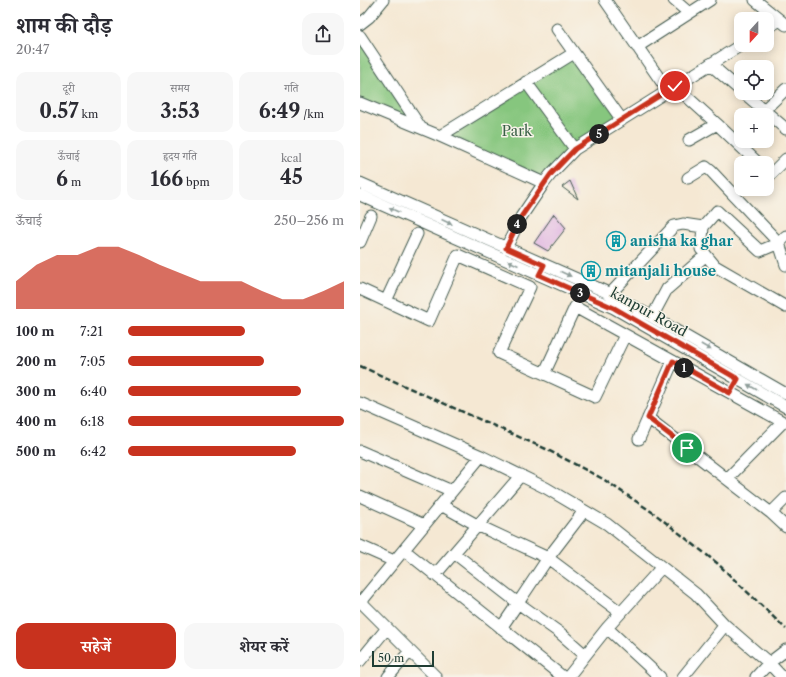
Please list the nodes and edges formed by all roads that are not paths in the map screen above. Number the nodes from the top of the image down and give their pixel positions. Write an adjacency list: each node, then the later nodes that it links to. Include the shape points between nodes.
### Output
1 (383, 0): 8 (street)
2 (604, 0): 11 (street)
3 (674, 0): 6 (street)
4 (710, 0): 6 (street)
5 (764, 2): 7 (street)
6 (689, 13): 11 (street)
7 (783, 22)
8 (360, 24)
9 (557, 29): 13 (street)
10 (360, 36): 26 (street)
11 (637, 47): 17 (street)
12 (734, 49): 14 (street)
13 (574, 53): 15 (street); 24 (street)
14 (710, 64): 16 (street); 17 (street)
15 (526, 82): 28 (street); 30 (street)
16 (734, 85)
17 (671, 89): 24 (street); 25 (street)
18 (786, 89): 22 (street)
19 (752, 100): 21 (street)
20 (360, 103): 26 (street)
21 (762, 108)
22 (766, 108)
23 (774, 119): 27 (street)
24 (622, 120): 30 (street)
25 (717, 124): 29 (street); 31 (street)
26 (421, 128): 28 (street)
27 (786, 129)
28 (440, 136): 36 (street)
29 (689, 140)
30 (575, 149): 36 (street)
31 (751, 156)
32 (786, 159): 33 (street)
33 (774, 171)
34 (688, 178): 41 (street, via 706,167)
35 (360, 183): 43 (street, one-way to 43)
36 (544, 184): 43 (street)
37 (360, 195): 43 (street, one-way to 37)
38 (371, 216): 42 (street)
39 (703, 227): 41 (street, via 717,211 760,251); 44 (street, via 701,249); 48 (street, via 683,224 674,226)
40 (417, 234): 49 (street)
41 (782, 240): 45 (street)
42 (360, 242)
43 (499, 249): 46 (street)
44 (706, 255): 50 (street, via 714,266); 51 (street, via 667,289)
45 (786, 264)
46 (542, 270): 48 (street, one-way to 48); 55 (street, kanpur Road)
47 (360, 289): 49 (street)
48 (610, 294): 51 (street)
49 (386, 301): 54 (street, via 429,321 458,255 530,287 499,353)
50 (786, 307)
51 (652, 317): 57 (street, one-way to 57)
52 (625, 335): 53 (street); 54 (street, via 595,397); 54 (street, via 575,307)
53 (673, 361): 56 (street); 60 (street)
54 (544, 374)
55 (738, 379): 56 (street); 59 (street, kanpur Road, one-way to 55)
56 (730, 393): 65 (street, via 783,422)
57 (786, 394)
58 (360, 403): 63 (street)
59 (786, 407)
60 (648, 418): 61 (street); 65 (street)
61 (638, 439)
62 (360, 451): 66 (street)
63 (481, 456): 64 (street); 66 (street)
64 (521, 476): 70 (street); 73 (street)
65 (727, 479): 71 (street)
66 (452, 491): 69 (street)
67 (360, 496): 72 (street)
68 (786, 498): 71 (street)
69 (441, 504): 72 (street); 73 (street)
70 (584, 511): 78 (street); 80 (street, via 607,524)
71 (771, 513): 74 (street)
72 (424, 525): 76 (street)
73 (478, 525): 77 (street); 78 (street)
74 (786, 527)
75 (360, 546): 79 (street)
76 (404, 550): 79 (street); 81 (street)
77 (454, 553): 81 (street); 83 (street)
78 (548, 558): 83 (street); 84 (street)
79 (394, 561): 82 (street)
80 (662, 567): 84 (street); 85 (street, via 696,594)
81 (435, 575): 87 (street)
82 (360, 602): 86 (street)
83 (518, 603): 87 (street); 91 (street, via 560,633)
84 (620, 612): 88 (street)
85 (725, 625): 93 (street); 99 (street)
86 (387, 628): 90 (street); 92 (street)
87 (501, 628): 96 (street)
88 (607, 628): 91 (street); 98 (street)
89 (786, 650): 93 (street)
90 (410, 651): 94 (street); 95 (street)
91 (585, 655): 97 (street)
92 (360, 661)
93 (769, 663): 100 (street); 101 (street)
94 (388, 677)
95 (436, 677)
96 (563, 677)
97 (568, 677)
98 (660, 677)
99 (683, 677)
100 (756, 677)
101 (782, 677)

